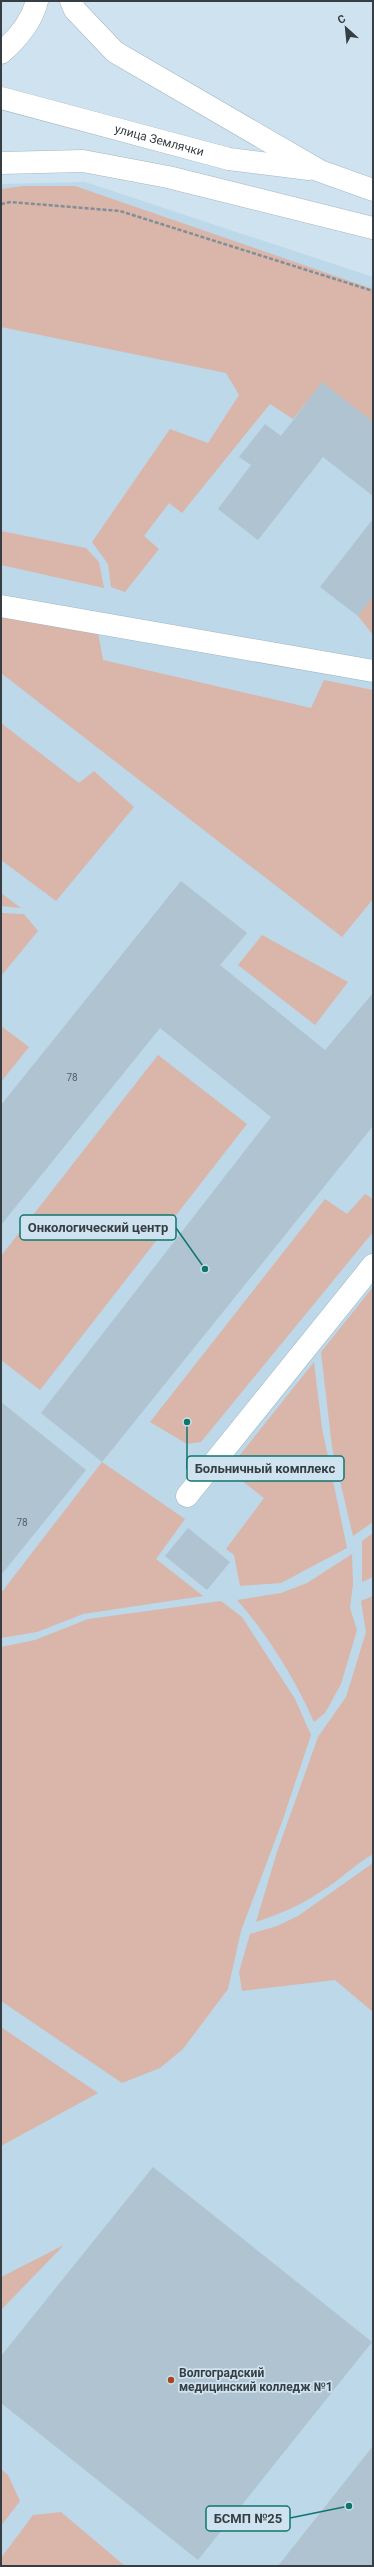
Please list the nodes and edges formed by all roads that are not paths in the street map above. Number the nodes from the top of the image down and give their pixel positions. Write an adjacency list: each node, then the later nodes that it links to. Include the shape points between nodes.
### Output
1 (37, 1): 3 (main road, via 35,9 14,42)
2 (71, 1): 6 (main road, улица Землячки, via 75,10 114,52)
3 (1, 53)
4 (1, 98): 6 (main road, улица Землячки, via 229,159)
5 (1, 163): 8 (main road, via 83,161 168,177)
6 (320, 171): 7 (main road, улица Землячки)
7 (373, 190)
8 (373, 228)
9 (1, 606): 10 (main road)
10 (373, 671)
11 (373, 1265): 12 (main road)
12 (187, 1496)

